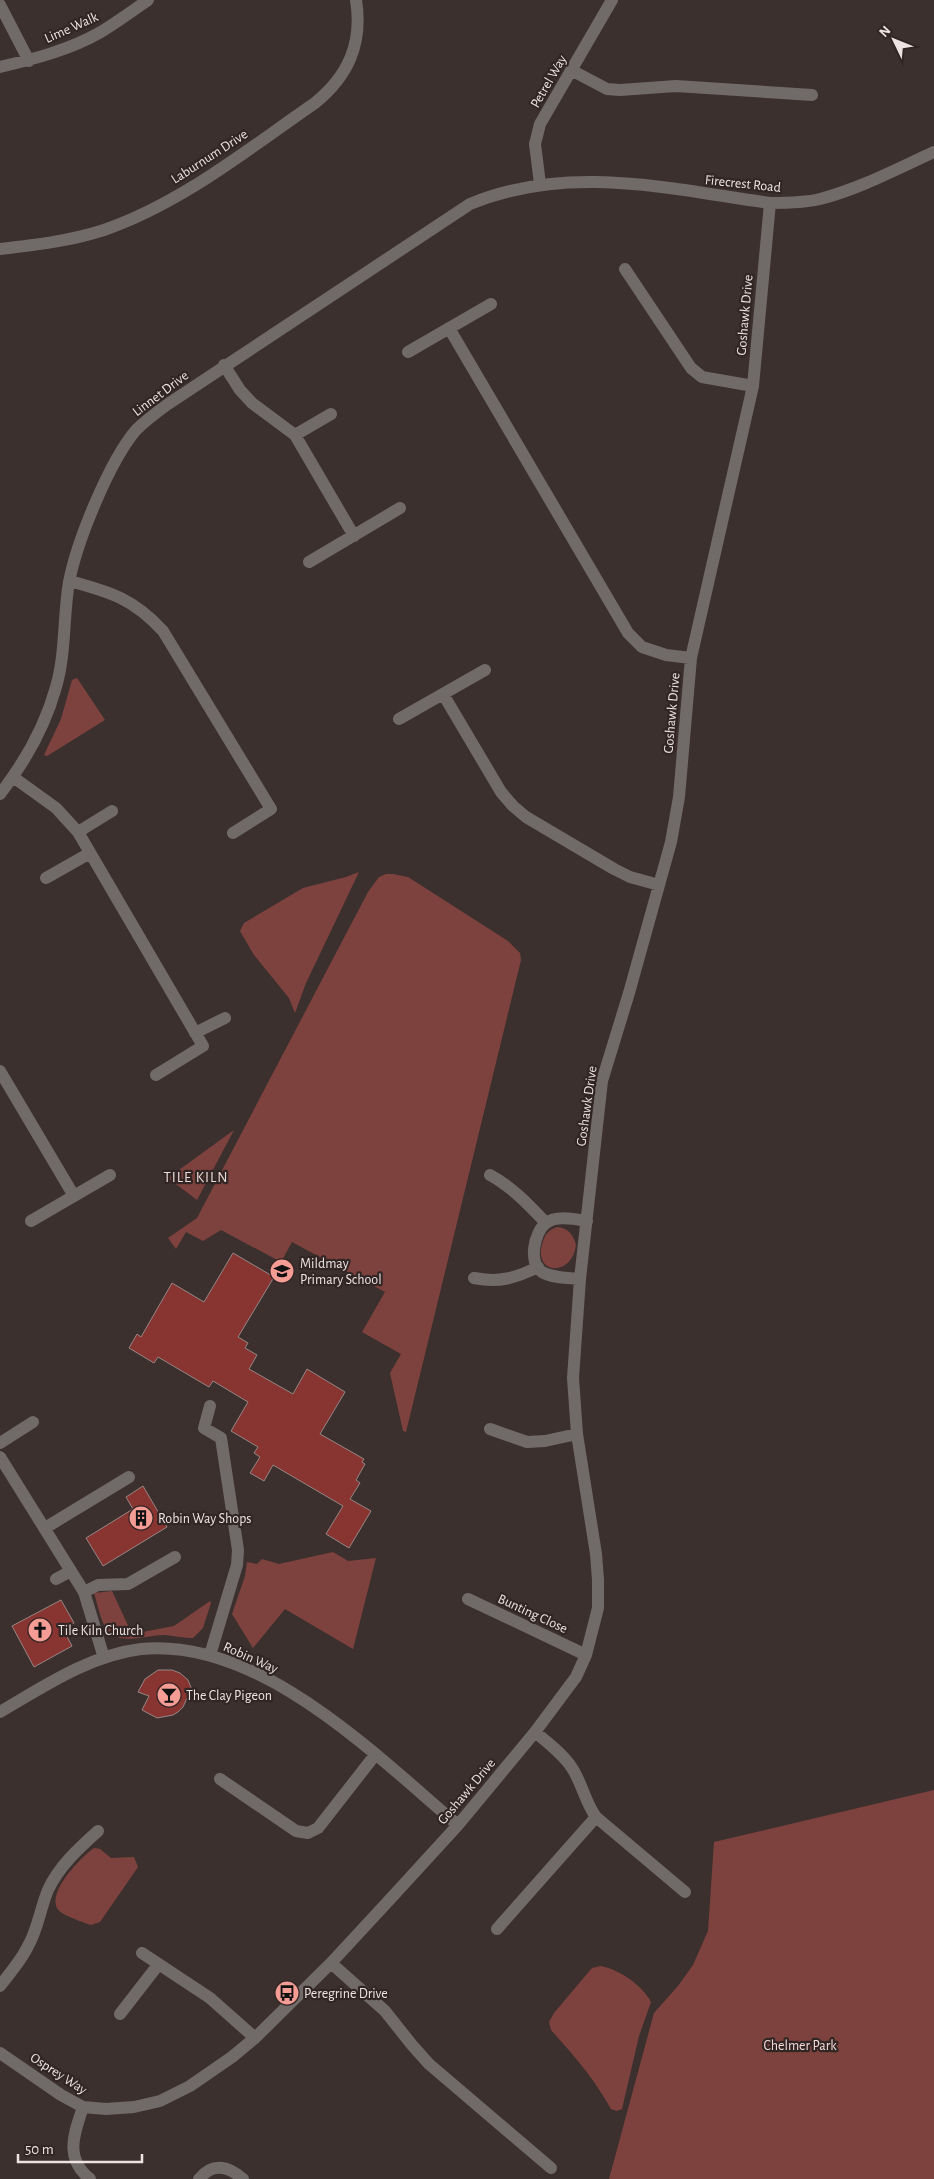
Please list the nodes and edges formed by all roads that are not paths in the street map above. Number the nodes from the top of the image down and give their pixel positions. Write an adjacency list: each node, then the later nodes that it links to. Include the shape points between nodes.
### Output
1 (148, 0): 5 (street, Lime Walk, via 99,33)
2 (356, 0): 12 (street, Laburnum Drive, via 358,32 350,61 335,86 315,104 181,193 126,222 72,239)
3 (612, 0): 7 (street, Petrel Way)
4 (0, 5): 5 (street)
5 (29, 60): 6 (street, Lime Walk)
6 (0, 67)
7 (571, 70): 8 (street, via 607,89 676,86); 10 (street, Petrel Way, via 537,135)
8 (812, 95)
9 (934, 152): 11 (street, Firecrest Road, via 851,189 819,199)
10 (540, 184): 11 (street, Firecrest Road, via 610,181); 17 (street, Linnet Drive, via 491,195 470,204)
11 (770, 203): 18 (street, Goshawk Drive)
12 (0, 249)
13 (625, 269): 18 (street, via 692,368 702,377)
14 (491, 304): 15 (street)
15 (449, 328): 16 (street); 25 (street, via 628,633 642,647)
16 (408, 352)
17 (224, 365): 20 (street, via 252,403); 24 (street, Linnet Drive, via 152,416 123,448 94,508)
18 (753, 386): 25 (street, Goshawk Drive)
19 (331, 414): 20 (street)
20 (295, 436): 22 (street)
21 (400, 508): 22 (street)
22 (354, 536): 23 (street)
23 (310, 562)
24 (70, 581): 29 (street, Linnet Drive, via 56,686 37,736); 33 (street, via 107,591 134,604 162,631 272,808)
25 (691, 658): 36 (street, Goshawk Drive, via 679,797)
26 (486, 670): 27 (street)
27 (443, 694): 28 (street); 36 (street, via 513,806 614,870)
28 (399, 720)
29 (14, 777): 30 (street, Linnet Drive); 32 (street, via 49,802)
30 (0, 794)
31 (112, 811): 32 (street)
32 (78, 832): 34 (street)
33 (233, 833)
34 (90, 853): 35 (street); 38 (street)
35 (46, 878)
36 (659, 884): 45 (street, Goshawk Drive, via 602,1081)
37 (224, 1018): 38 (street)
38 (195, 1033): 40 (street, via 203,1046)
39 (0, 1071): 43 (street)
40 (156, 1075)
41 (110, 1175): 43 (street)
42 (490, 1175): 46 (street, via 502,1181)
43 (74, 1196): 44 (street)
44 (31, 1221)
45 (587, 1221): 46 (street, via 563,1218); 49 (street, Goshawk Drive)
46 (546, 1223): 47 (street, via 538,1233 534,1249)
47 (538, 1267): 48 (street, via 502,1281); 49 (street, via 555,1276)
48 (474, 1278)
49 (580, 1279): 53 (street, Goshawk Drive, via 572,1378)
50 (210, 1406): 63 (street, via 204,1428 221,1438 238,1550 234,1580)
51 (33, 1422): 54 (street)
52 (490, 1429): 53 (street, via 527,1442)
53 (577, 1434): 64 (street, Goshawk Drive, via 598,1580 598,1608)
54 (0, 1443)
55 (0, 1457): 57 (street)
56 (129, 1478): 57 (street)
57 (45, 1528): 59 (street)
58 (175, 1557): 61 (street, via 128,1584 98,1585)
59 (71, 1571): 60 (street); 61 (street)
60 (56, 1579)
61 (84, 1592): 65 (street)
62 (468, 1599): 64 (street, Bunting Close)
63 (210, 1655): 65 (street, Robin Way, via 174,1648 140,1649); 68 (street, Robin Way, via 236,1663 268,1679 338,1725)
64 (586, 1655): 67 (street, Goshawk Drive, via 576,1677)
65 (104, 1658): 66 (street, Robin Way)
66 (0, 1712)
67 (535, 1732): 70 (street, via 572,1768); 71 (street, Goshawk Drive)
68 (376, 1755): 69 (street, via 318,1828 308,1833 296,1830); 71 (street, Robin Way)
69 (220, 1779)
70 (596, 1817): 73 (street); 74 (street)
71 (458, 1825): 76 (street, Goshawk Drive)
72 (98, 1831): 78 (street, via 63,1866 48,1889 36,1932)
73 (684, 1892)
74 (497, 1929)
75 (142, 1953): 77 (street)
76 (331, 1963): 80 (street, Goshawk Drive); 84 (street, via 385,2011 429,2064)
77 (158, 1964): 79 (street); 80 (street, via 210,1998)
78 (0, 1986)
79 (120, 2014)
80 (255, 2038): 82 (street, Goshawk Drive)
81 (0, 2053): 83 (street, Osprey Way)
82 (190, 2086): 83 (street, Osprey Way, via 160,2101 134,2107 106,2110)
83 (83, 2107): 85 (street, via 72,2144 75,2160)
84 (551, 2168)
85 (90, 2179)
86 (199, 2179): 87 (street, via 220,2166)
87 (243, 2179)

